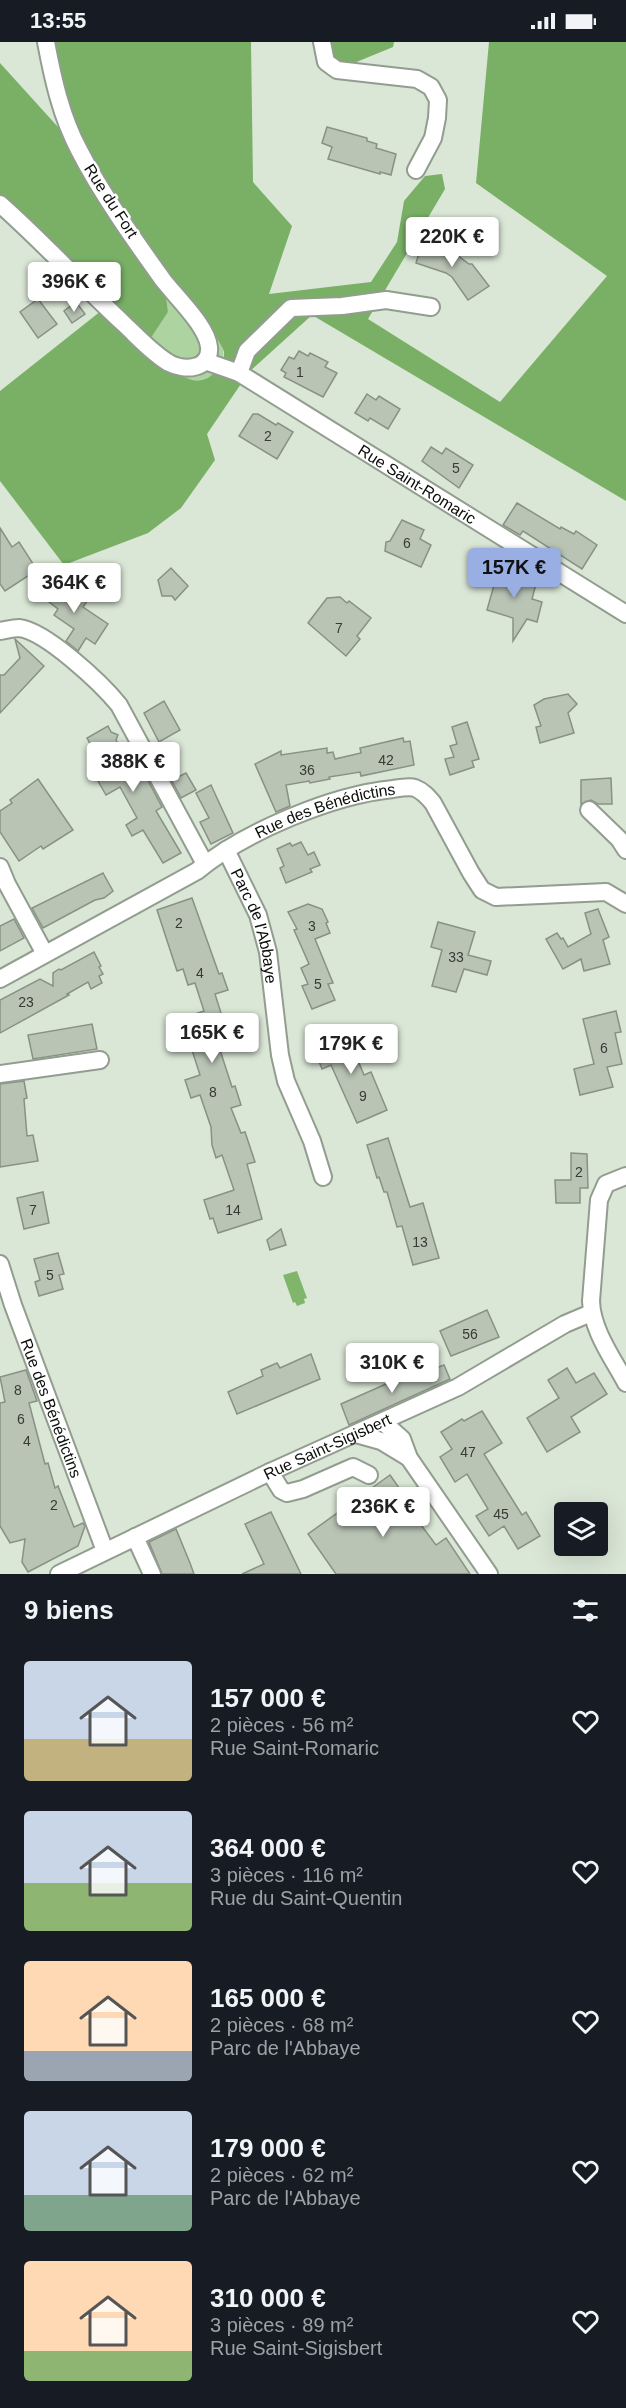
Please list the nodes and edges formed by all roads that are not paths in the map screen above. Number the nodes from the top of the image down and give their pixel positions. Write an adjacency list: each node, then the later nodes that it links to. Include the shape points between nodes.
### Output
1 (46, 42): 6 (street, Rue du Fort, via 56,94 78,150 164,280 202,329 209,345)
2 (322, 42): 3 (street, via 326,62 337,70 417,79 431,87 438,100 437,118 433,138)
3 (416, 170)
4 (0, 204): 6 (street, via 159,356 187,368)
5 (431, 307): 7 (street, via 386,300 291,308 247,351)
6 (205, 361): 7 (street, Rue Saint-Romaric)
7 (239, 373): 8 (street, Rue Saint-Romaric)
8 (626, 614)
9 (0, 631): 14 (street, via 18,628 34,633 104,686 119,705)
10 (607, 809): 12 (street)
11 (589, 810): 12 (street)
12 (622, 845)
13 (226, 850): 14 (street, Rue des Bénédictins); 16 (street, Rue des Bénédictins, via 322,804 380,790 413,787 433,803 482,890 496,897 606,892); 22 (street, Parc de l'Abbaye, via 258,915 268,952 286,1081)
14 (205, 864): 17 (street, Rue des Bénédictins)
15 (0, 867): 17 (street)
16 (626, 904)
17 (45, 954): 18 (street, Rue des Bénédictins)
18 (0, 979)
19 (100, 1060): 20 (street)
20 (0, 1074)
21 (626, 1176): 24 (street, via 606,1184 599,1200)
22 (323, 1177)
23 (0, 1264): 32 (street, Rue des Bénédictins)
24 (591, 1313): 25 (street); 26 (street, Rue Saint-Sigisbert, via 565,1324 458,1387)
25 (626, 1383)
26 (383, 1422): 27 (street, Rue Saint-Sigisbert); 28 (street, via 402,1439)
27 (356, 1434): 28 (street, via 381,1441); 29 (street, Rue Saint-Sigisbert)
28 (409, 1458): 35 (street)
29 (270, 1472): 30 (street, via 286,1493 303,1490 353,1467); 31 (street, Rue Saint-Sigisbert)
30 (369, 1474)
31 (135, 1537): 32 (street, Rue Saint-Sigisbert); 34 (street)
32 (105, 1551): 33 (street, Rue Saint-Sigisbert)
33 (59, 1574)
34 (152, 1574)
35 (489, 1574)

